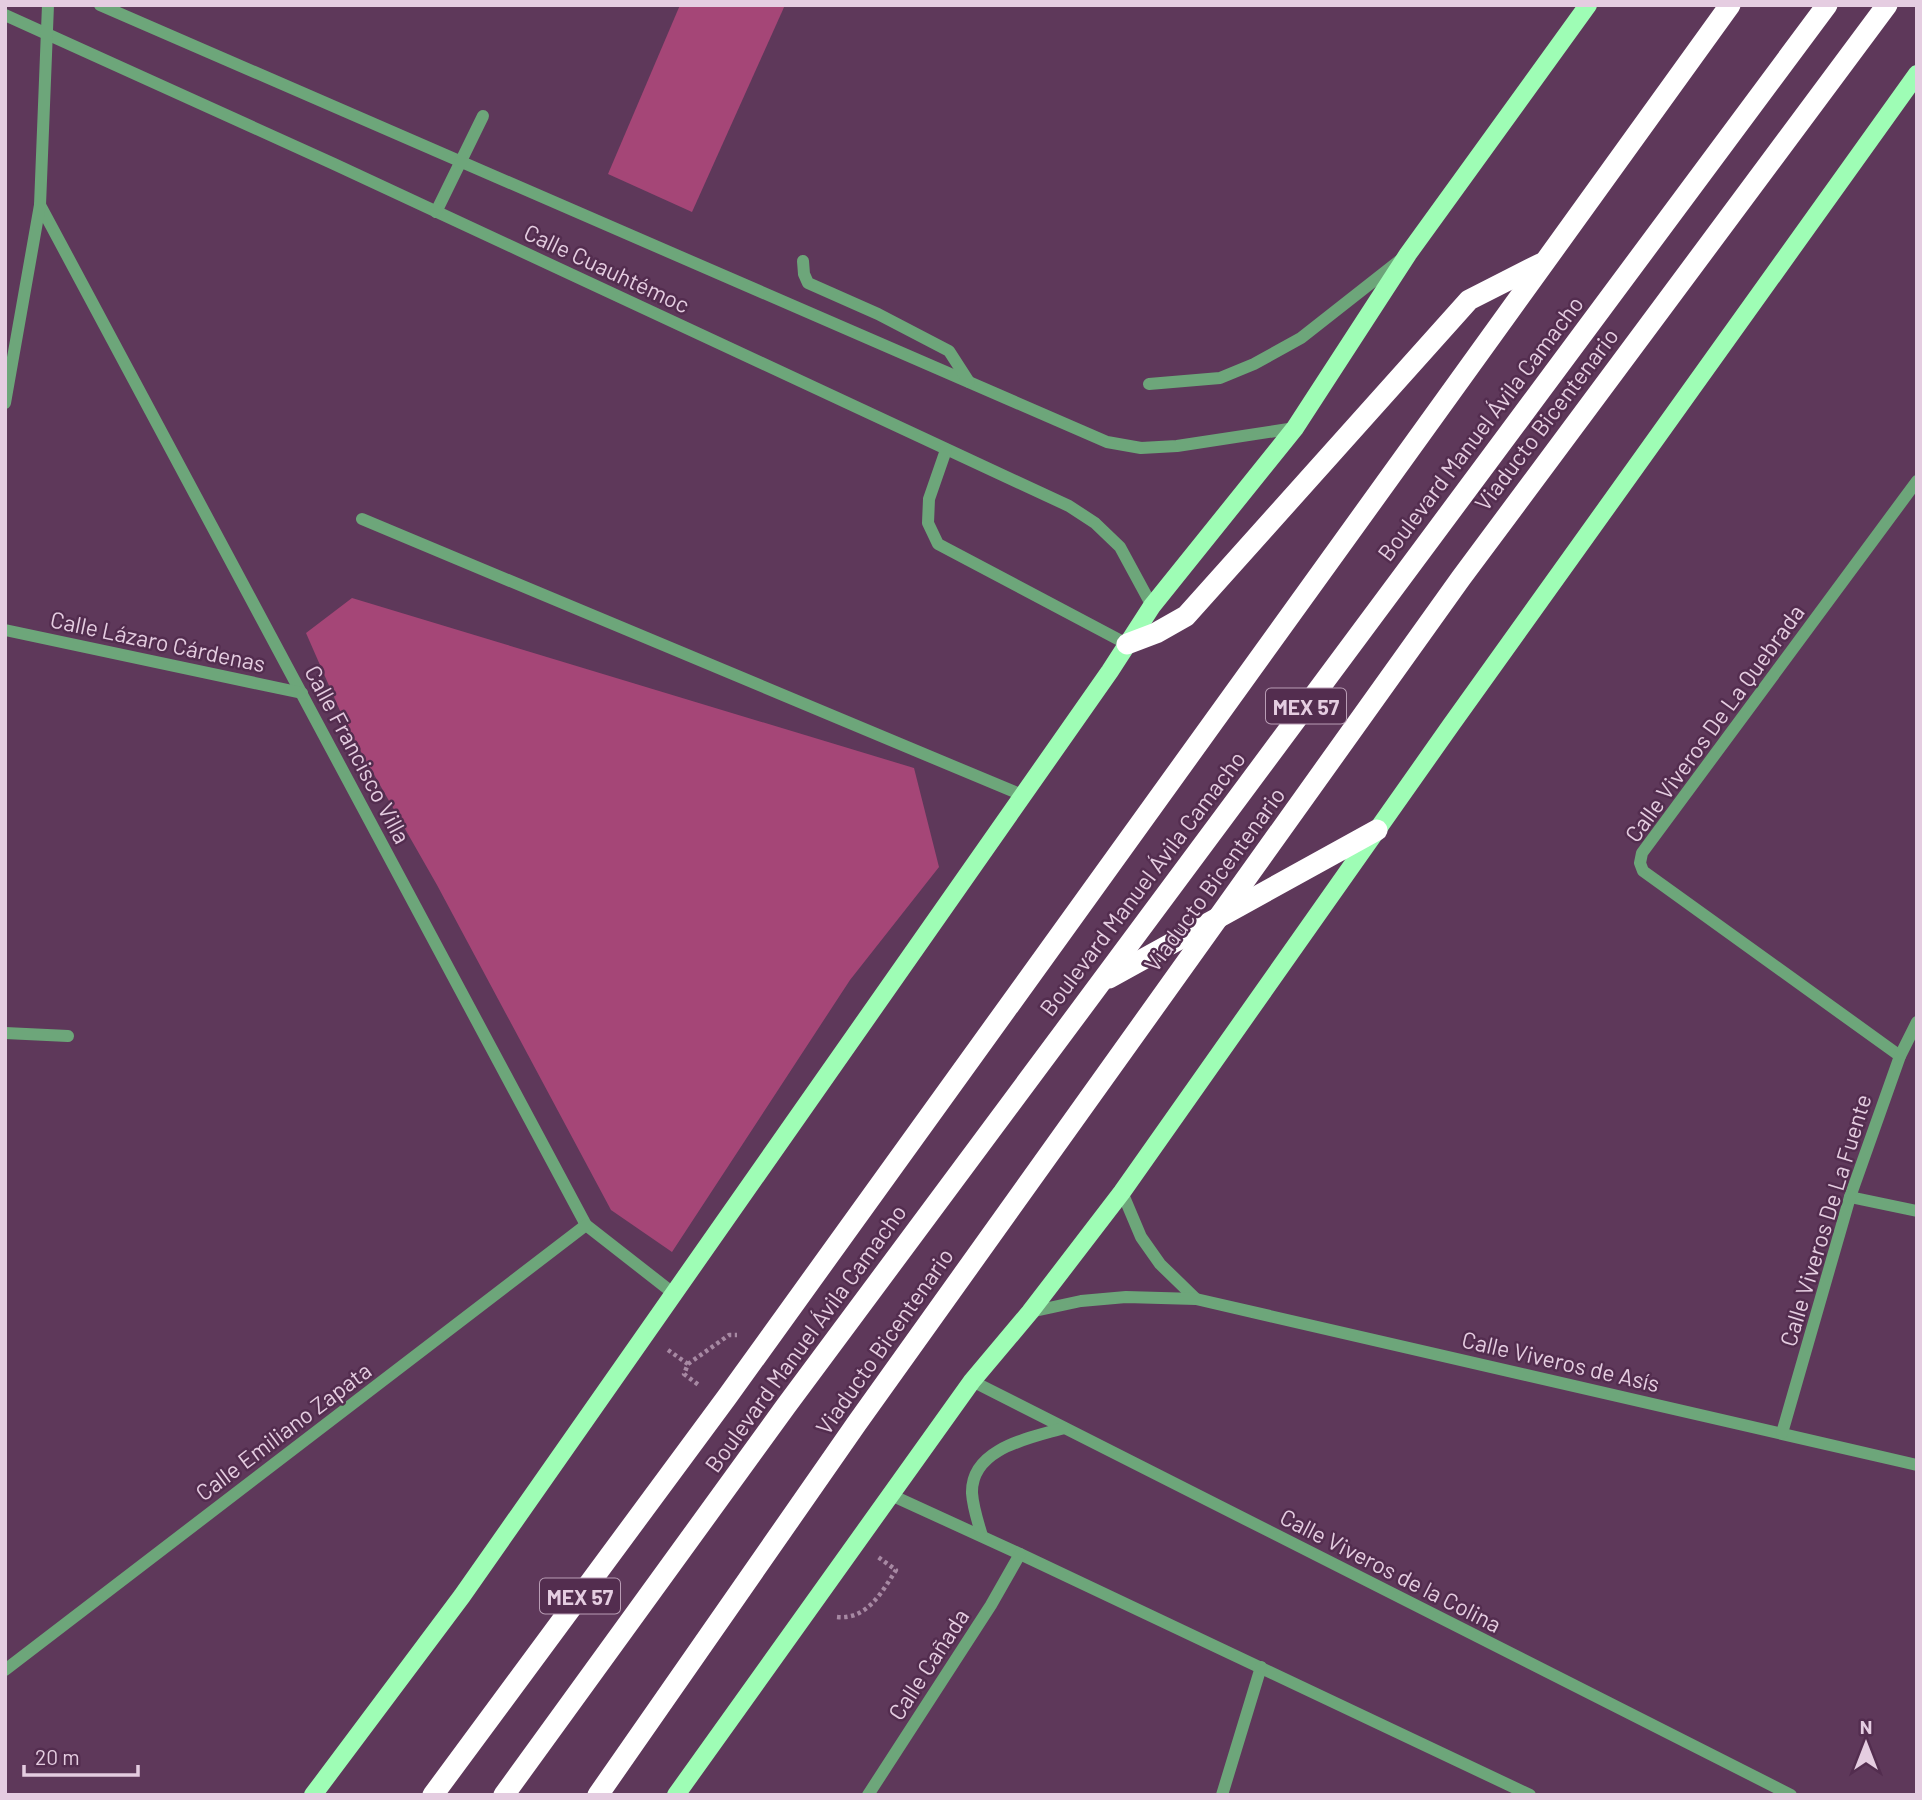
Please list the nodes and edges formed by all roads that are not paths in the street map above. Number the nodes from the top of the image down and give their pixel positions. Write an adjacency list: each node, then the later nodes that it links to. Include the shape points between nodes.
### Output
1 (48, 5): 8 (street)
2 (100, 5): 11 (street, Calle Cuauhtémoc)
3 (1587, 5): 14 (main road)
4 (1730, 5): 16 (highway, Boulevard Manuel Ávila Camacho / MEX 57)
5 (1827, 5): 30 (highway, Boulevard Manuel Ávila Camacho / MEX 57)
6 (1887, 5): 56 (highway, Viaducto Bicentenario, via 1461,578 857,1423)
7 (5, 15): 8 (street, Calle Cuauhtémoc)
8 (48, 34): 12 (street); 13 (street, Calle Cuauhtémoc)
9 (1917, 74): 29 (main road)
10 (483, 116): 11 (street)
11 (460, 162): 13 (street); 17 (street, Calle Cuauhtémoc)
12 (40, 205): 19 (street); 27 (street, Calle Francisco Villa)
13 (436, 212): 21 (street, Calle Cuauhtémoc)
14 (1408, 254): 18 (street, via 1301,338 1254,364 1220,379); 20 (main road)
15 (803, 261): 17 (street, via 808,284 949,351)
16 (1545, 261): 26 (highway, via 1469,300 1185,616); 54 (highway, Boulevard Manuel Ávila Camacho / MEX 57, via 727,1397)
17 (969, 382): 20 (street, Calle Cuauhtémoc, via 1107,442 1141,448)
18 (1149, 384)
19 (5, 403)
20 (1295, 428): 24 (main road)
21 (946, 450): 24 (street, Calle Cuauhtémoc, via 1069,506 1095,523 1121,547); 26 (street, via 929,499 928,523 938,544)
22 (1917, 481): 34 (street, Calle Viveros De La Quebrada, via 1642,853 1640,863 1643,871)
23 (362, 520): 28 (street)
24 (1152, 606): 26 (main road)
25 (5, 630): 27 (street, Calle Lázaro Cárdenas)
26 (1127, 644): 28 (main road)
27 (302, 693): 38 (street, Calle Francisco Villa)
28 (1022, 794): 39 (main road)
29 (1377, 831): 30 (highway); 35 (main road)
30 (1101, 983): 55 (highway, Boulevard Manuel Ávila Camacho / MEX 57)
31 (1917, 1022): 34 (street, Calle Viveros De La Fuente)
32 (5, 1034): 33 (street)
33 (68, 1036)
34 (1900, 1056): 36 (street, Calle Viveros De La Fuente)
35 (1122, 1192): 40 (street, via 1147,1246); 41 (main road)
36 (1850, 1197): 37 (street); 44 (street, Calle Viveros De La Fuente)
37 (1917, 1211)
38 (586, 1224): 39 (street, Calle Francisco Villa); 50 (street, Calle Emiliano Zapata)
39 (673, 1293): 53 (main road, via 461,1596)
40 (1196, 1299): 41 (street, Calle Viveros de Asís, via 1115,1298); 44 (street, Calle Viveros de Asís)
41 (1030, 1312): 42 (main road)
42 (972, 1381): 43 (street, Calle Viveros de la Colina); 46 (main road)
43 (1064, 1428): 47 (street, via 999,1451 979,1465 972,1490); 52 (street, Calle Viveros de la Colina)
44 (1782, 1433): 45 (street, Calle Viveros de Asís)
45 (1917, 1465)
46 (891, 1495): 47 (street); 57 (main road)
47 (982, 1536): 48 (street)
48 (1020, 1554): 49 (street); 58 (street, Calle Cañada)
49 (1261, 1667): 51 (street); 59 (street)
50 (5, 1670)
51 (1501, 1788): 60 (street)
52 (1763, 1788): 61 (street, Calle Viveros de la Colina)
53 (313, 1795)
54 (433, 1795)
55 (504, 1795)
56 (598, 1795)
57 (676, 1795)
58 (869, 1795)
59 (1222, 1795)
60 (1530, 1795)
61 (1791, 1795)

